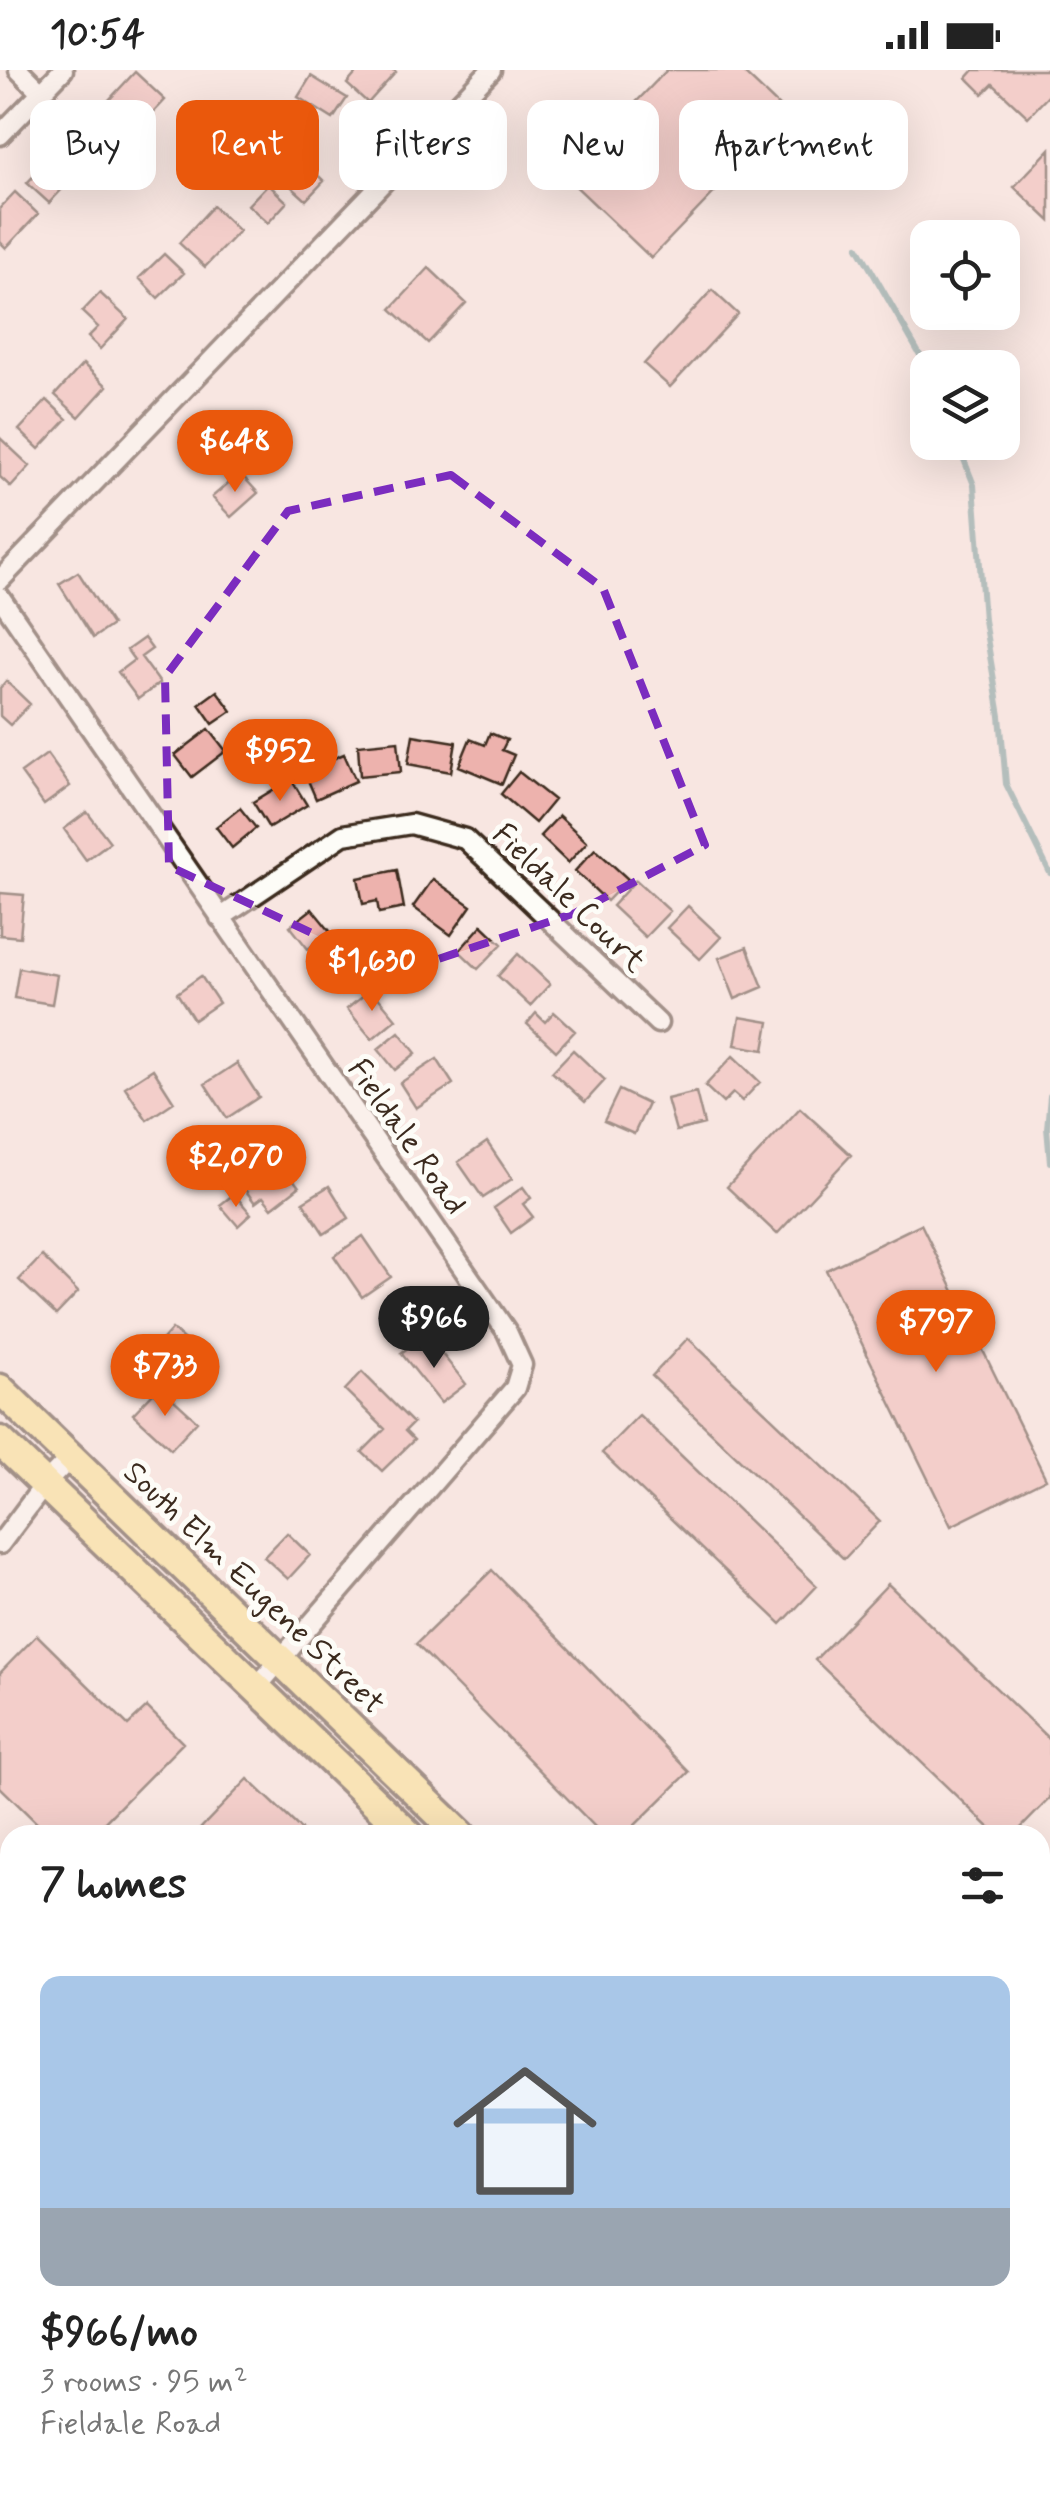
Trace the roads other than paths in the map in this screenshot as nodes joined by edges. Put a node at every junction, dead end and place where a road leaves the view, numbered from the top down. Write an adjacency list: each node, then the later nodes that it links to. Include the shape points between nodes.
1 (19, 70): 4 (street)
2 (62, 70): 4 (street)
3 (491, 70): 6 (street)
4 (41, 92): 5 (street)
5 (0, 135)
6 (0, 580)
7 (0, 596): 8 (street, Fieldale Road)
8 (220, 918): 9 (street, Fieldale Court, via 343,835 411,824 466,839); 15 (street, Fieldale Road, via 507,1332 522,1365 515,1388)
9 (658, 1022)
10 (0, 1389): 12 (main road, South Elm Eugene Street)
11 (0, 1441): 13 (main road)
12 (70, 1458): 13 (street); 15 (main road, South Elm Eugene Street)
13 (45, 1484): 14 (street); 16 (main road)
14 (0, 1544)
15 (280, 1660): 16 (street, Fieldale Road); 18 (main road, South Elm Eugene Street)
16 (255, 1689): 17 (main road)
17 (398, 1825)
18 (451, 1825)

